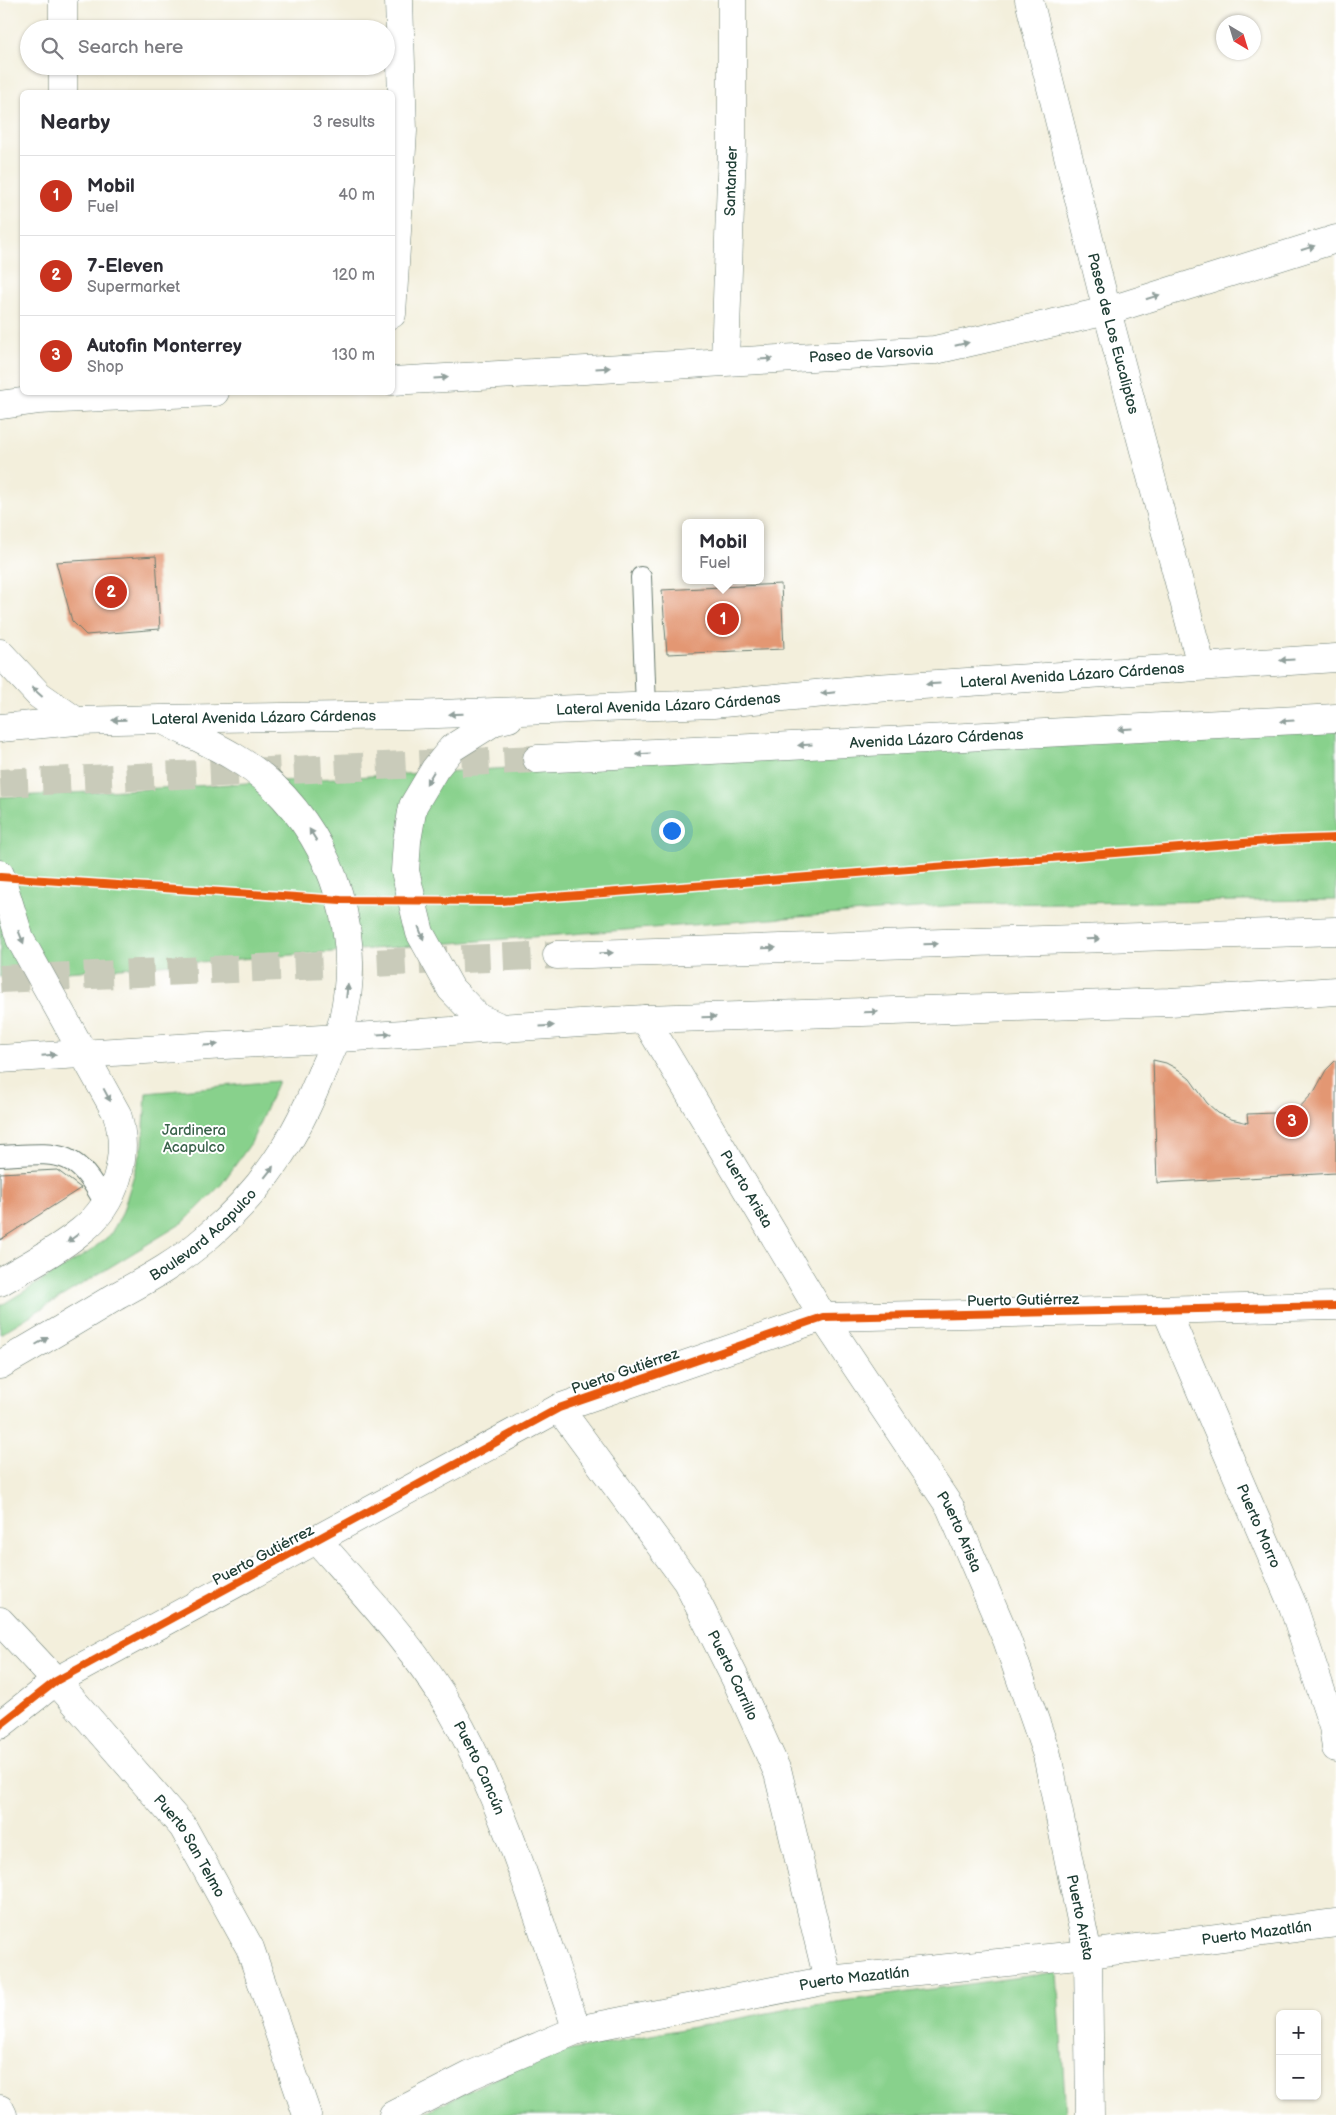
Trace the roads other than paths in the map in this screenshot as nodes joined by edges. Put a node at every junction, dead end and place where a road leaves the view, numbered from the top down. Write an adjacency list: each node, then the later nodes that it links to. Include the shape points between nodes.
1 (63, 0): 5 (main road)
2 (399, 0): 9 (main road, via 403,132)
3 (732, 0): 11 (main road, Santander, via 732,147)
4 (1028, 0): 10 (main road, Paseo de Los Eucaliptos)
5 (63, 20)
6 (63, 75): 7 (main road)
7 (63, 90)
8 (1336, 239): 10 (main road, Paseo de Varsovia, one-way to 8)
9 (395, 264)
10 (1107, 311): 11 (main road, Paseo de Varsovia, one-way to 10, via 935,350); 19 (main road, Paseo de Los Eucaliptos)
11 (725, 361): 12 (main road, Paseo de Varsovia, one-way to 11)
12 (395, 381)
13 (83, 395): 14 (main road)
14 (39, 396): 15 (main road)
15 (0, 405)
16 (641, 577): 20 (lane)
17 (0, 653): 24 (main road, one-way to 17, via 39,695)
18 (1336, 658): 19 (main road, Lateral Avenida Lázaro Cárdenas, one-way to 19)
19 (1201, 665): 20 (main road, Lateral Avenida Lázaro Cárdenas, one-way to 20)
20 (646, 707): 21 (main road, Lateral Avenida Lázaro Cárdenas)
21 (542, 711): 23 (main road, Lateral Avenida Lázaro Cárdenas, one-way to 23); 32 (main road, one-way to 32, via 495,721 452,748 413,806 406,841 405,870 409,891 420,934 432,957 451,989 469,1009 479,1018)
22 (1336, 718): 26 (main road, Avenida Lázaro Cárdenas, one-way to 26)
23 (160, 719): 24 (main road, Lateral Avenida Lázaro Cárdenas, one-way to 24); 33 (main road, Boulevard Acapulco, one-way to 23, via 348,992 347,930 335,881 317,842 294,809 248,766)
24 (76, 722): 25 (main road, Lateral Avenida Lázaro Cárdenas)
25 (0, 728)
26 (536, 759)
27 (0, 874): 34 (main road, one-way to 34, via 20,938)
28 (1336, 932): 29 (main road, one-way to 28)
29 (558, 955)
30 (1336, 991): 31 (main road, one-way to 30, via 1170,1002)
31 (645, 1019): 32 (main road, one-way to 31); 41 (main road, Puerto Arista)
32 (505, 1029): 33 (main road, one-way to 32)
33 (336, 1038): 34 (main road, one-way to 33); 42 (main road, Boulevard Acapulco, one-way to 33, via 177,1261 205,1240 239,1207 269,1172 294,1135 307,1112)
34 (84, 1052): 35 (main road, one-way to 34); 37 (main road, one-way to 37, via 117,1114 122,1132 120,1169)
35 (0, 1059)
36 (0, 1156): 37 (lane, via 50,1154 63,1157 84,1171)
37 (105, 1204): 38 (main road, one-way to 38, via 83,1230)
38 (0, 1282)
39 (1336, 1306): 40 (main road, Puerto Gutiérrez)
40 (1166, 1310): 41 (main road, Puerto Gutiérrez); 48 (main road, Puerto Morro, via 1293,1606 1334,1727)
41 (823, 1317): 43 (main road, Puerto Gutiérrez); 50 (main road, Puerto Arista, via 950,1507 1007,1640 1047,1756)
42 (0, 1365)
43 (560, 1408): 44 (main road, Puerto Gutiérrez); 51 (main road, Puerto Carrillo, via 687,1582 736,1680 778,1772)
44 (318, 1541): 46 (main road, Puerto Gutiérrez); 52 (main road, Puerto Cancún, via 398,1633 451,1710 498,1804)
45 (0, 1621): 46 (main road, Puerto San Telmo)
46 (56, 1681): 47 (main road, Puerto Gutiérrez); 55 (main road, Puerto San Telmo, via 183,1827 250,1948)
47 (0, 1725)
48 (1336, 1748)
49 (1336, 1923): 50 (main road, Puerto Mazatlán)
50 (1088, 1954): 51 (main road, Puerto Mazatlán); 57 (main road, Puerto Arista)
51 (828, 1980): 52 (main road, Puerto Mazatlán)
52 (577, 2030): 56 (main road, Puerto Mazatlán, via 471,2075)
53 (0, 2109): 54 (main road)
54 (3, 2115)
55 (307, 2115)
56 (393, 2115)
57 (1090, 2115)

